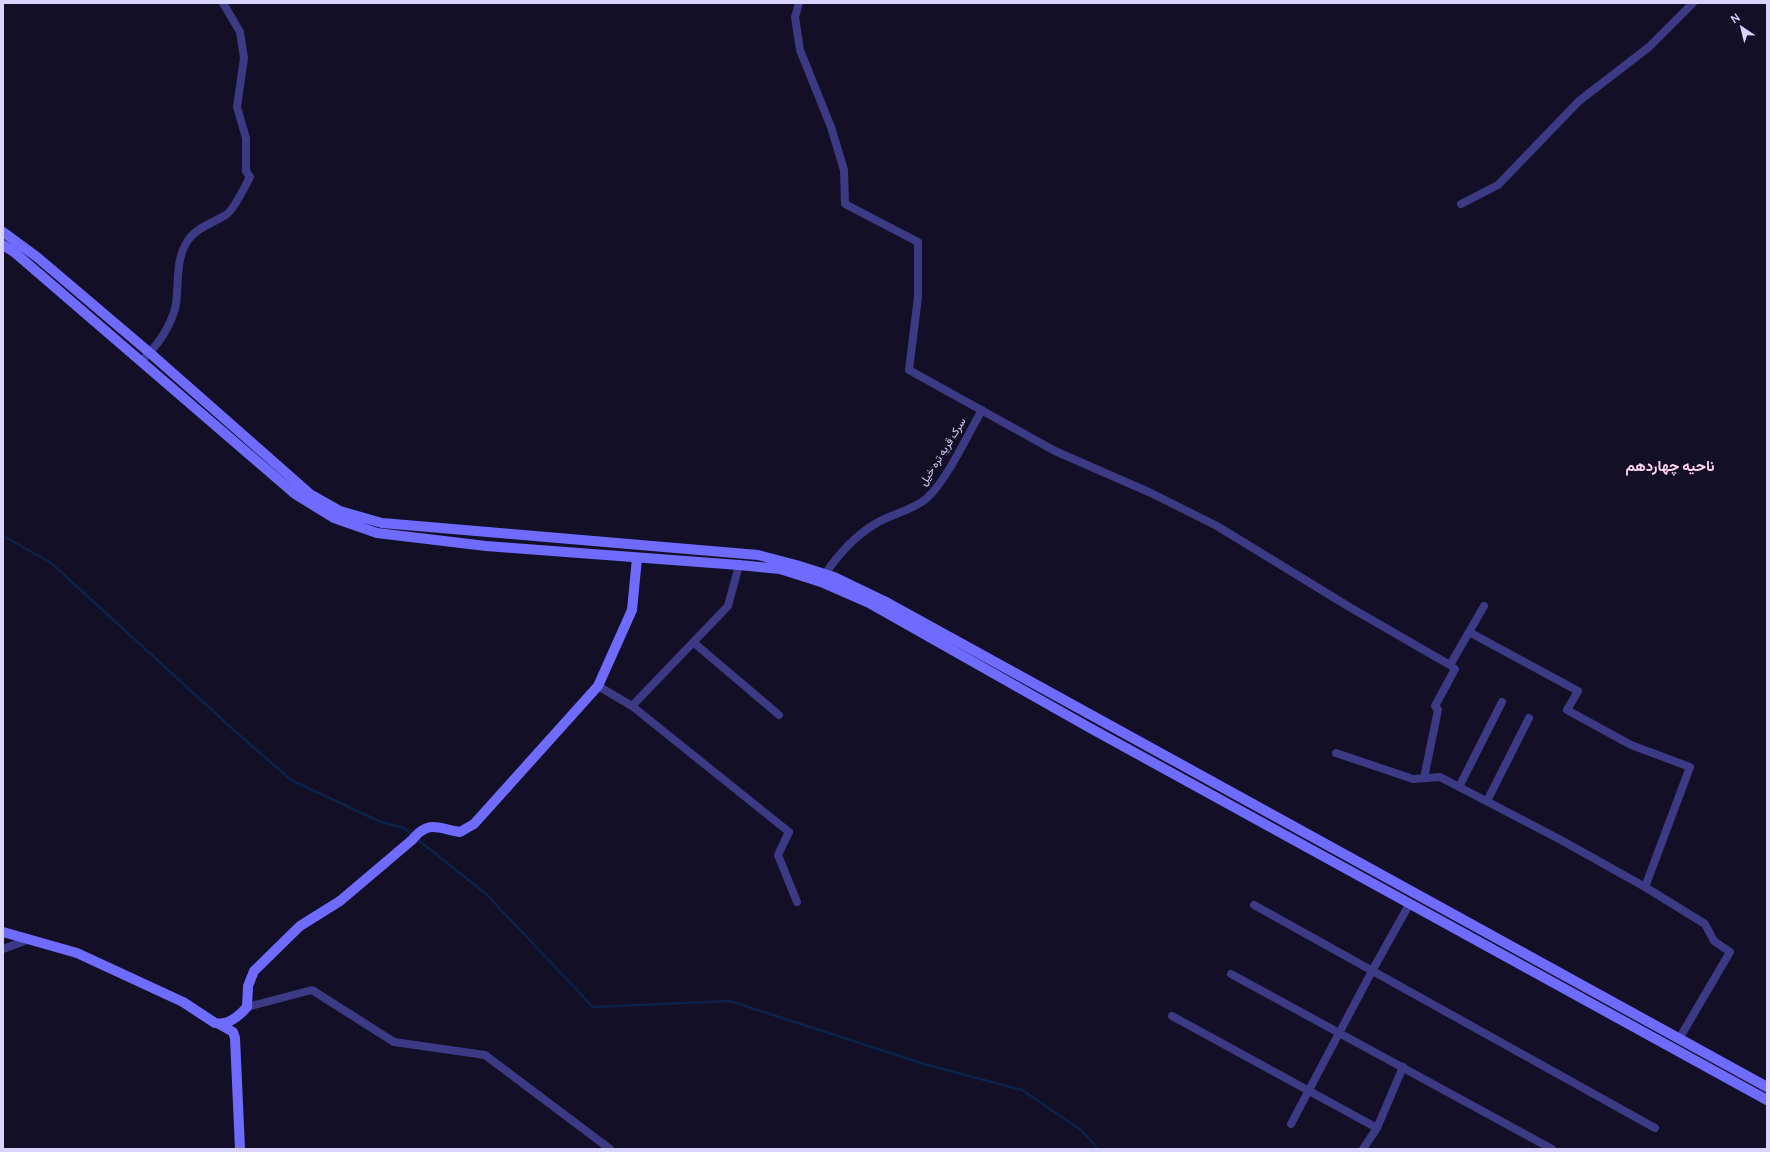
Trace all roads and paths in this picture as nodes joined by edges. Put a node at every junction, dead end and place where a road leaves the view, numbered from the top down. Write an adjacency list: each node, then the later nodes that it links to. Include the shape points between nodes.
1 (224, 3): 7 (street, via 240,32 244,58 237,107 246,138 246,171 250,177 229,213 189,238 180,258 176,304 172,319)
2 (799, 3): 9 (street, via 795,17 800,50 832,127 844,170 845,204 918,242 918,297 909,370)
3 (1693, 3): 4 (street, via 1649,47 1580,101 1498,185)
4 (1462, 204)
5 (3, 232): 7 (main road, via 37,257)
6 (3, 245): 8 (main road)
7 (150, 353): 8 (street); 12 (main road, via 310,494 340,510 382,523 758,555)
8 (141, 361): 10 (main road, via 294,494 334,518 376,533 486,546)
9 (982, 410): 12 (street, سرک قریه تره خیل, via 942,479 928,497 918,506 875,524 844,550); 16 (street, via 1055,451 1151,493 1217,526)
10 (637, 558): 11 (main road); 17 (main road, via 632,610)
11 (739, 565): 15 (street, via 728,606); 28 (main road, via 780,570 821,582 869,603 1116,743)
12 (825, 574): 39 (main road, via 891,605)
13 (1484, 606): 14 (street)
14 (1470, 632): 16 (street); 26 (street, via 1578,691 1567,710 1631,745 1690,767)
15 (693, 642): 19 (street); 20 (street)
16 (1450, 665): 23 (street, via 1455,669 1435,706 1438,710)
17 (598, 686): 19 (street); 35 (main road, via 474,824 460,832 430,826 340,901 300,926 254,971 248,986)
18 (1502, 702): 24 (street)
19 (632, 706): 27 (street, via 789,832 778,855)
20 (779, 715)
21 (1529, 718): 25 (street)
22 (1336, 753): 23 (street, via 1413,779)
23 (1424, 778): 24 (street, via 1440,777)
24 (1459, 787): 25 (street)
25 (1487, 802): 26 (street)
26 (1645, 887): 39 (street, via 1705,924 1714,941 1730,952)
27 (797, 902)
28 (1410, 904): 33 (street); 43 (main road)
29 (1254, 905): 33 (street)
30 (3, 932): 31 (main road)
31 (27, 940): 32 (street); 37 (main road, via 77,953 183,1002)
32 (3, 949)
33 (1372, 971): 38 (street); 46 (street)
34 (1231, 974): 38 (street)
35 (247, 1007): 37 (main road, via 238,1018); 48 (street, via 312,990 394,1042 485,1055)
36 (1172, 1016): 42 (street)
37 (219, 1024): 47 (main road, via 233,1032 235,1038)
38 (1339, 1033): 40 (street); 42 (street)
39 (1679, 1039): 41 (main road)
40 (1403, 1067): 45 (street); 50 (street)
41 (1767, 1087)
42 (1309, 1090): 44 (street); 45 (street)
43 (1767, 1100)
44 (1291, 1124)
45 (1377, 1128): 49 (street)
46 (1655, 1128)
47 (240, 1149)
48 (610, 1149)
49 (1363, 1149)
50 (1552, 1149)

